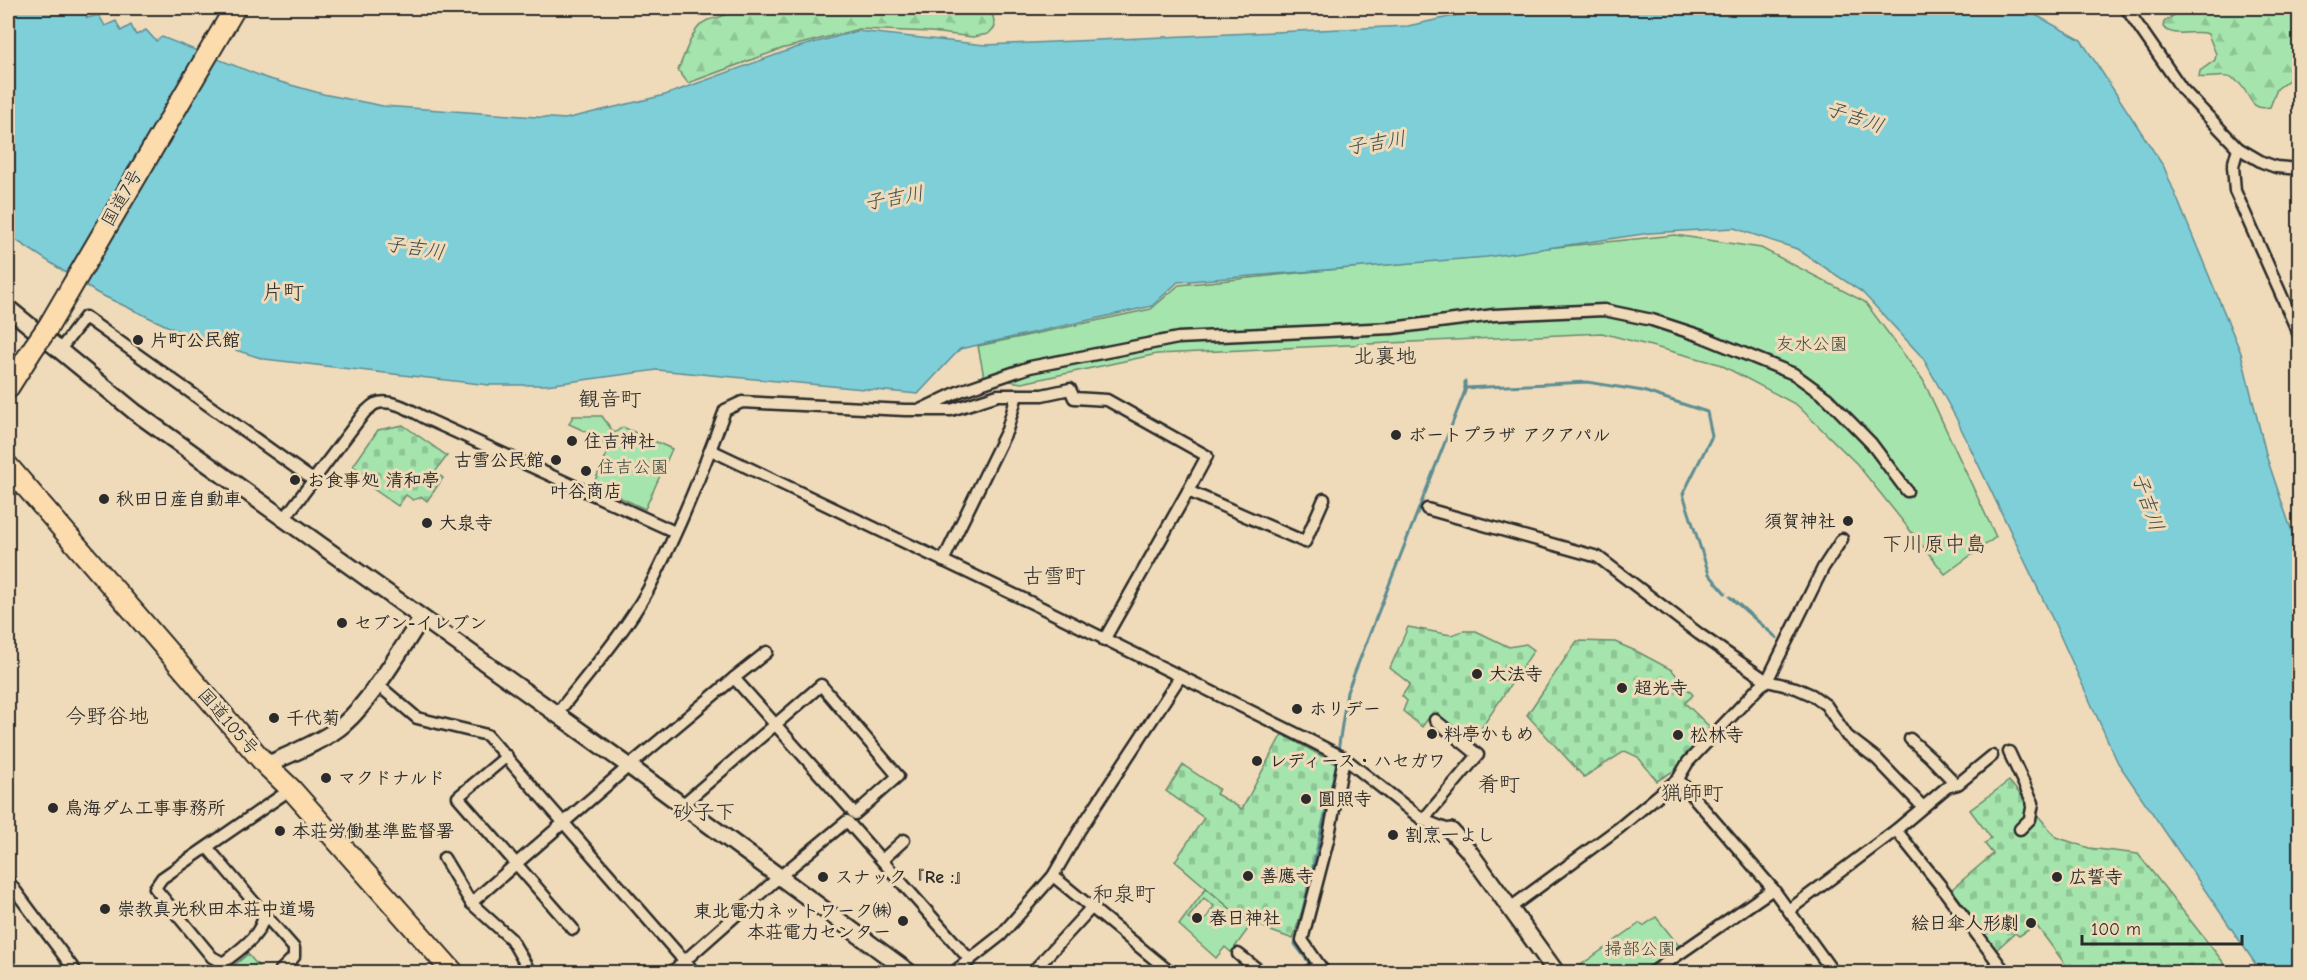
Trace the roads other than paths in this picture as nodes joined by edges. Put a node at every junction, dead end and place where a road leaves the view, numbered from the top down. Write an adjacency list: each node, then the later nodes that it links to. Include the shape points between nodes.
1 (235, 8): 8 (highway, 国道7号, bridge, via 48,327)
2 (2126, 8): 3 (street, via 2182,89)
3 (2238, 148): 4 (street, via 2276,167); 6 (street, via 2233,165 2235,190)
4 (2300, 169)
5 (8, 308): 7 (street)
6 (2300, 337)
7 (59, 351): 13 (street, via 85,317); 18 (street, via 135,412)
8 (8, 388)
9 (1017, 395): 10 (street, via 998,395 951,410); 14 (street, via 1070,389 1074,398 1107,400 1168,433 1207,456); 21 (street, via 1007,430)
10 (920, 410): 11 (street, via 742,402 725,410); 15 (street, via 960,391 1030,368 1178,338 1392,328 1450,319 1604,310 1701,336 1794,374 1827,398 1871,443)
11 (711, 450): 19 (street); 21 (street)
12 (8, 466): 37 (highway, 国道105号)
13 (313, 480): 18 (street); 19 (street, via 364,413 376,404 388,403 405,407)
14 (1188, 491): 16 (street, via 1305,542); 23 (street)
15 (1907, 491)
16 (1324, 499)
17 (1427, 509): 27 (street, via 1598,557)
18 (284, 519): 22 (street)
19 (675, 532): 29 (street, via 647,591 623,629)
20 (1842, 539): 27 (street, via 1823,568)
21 (943, 561): 23 (street)
22 (421, 619): 28 (street); 29 (street)
23 (1104, 640): 25 (street)
24 (767, 652): 26 (street)
25 (1180, 677): 36 (street); 54 (street)
26 (734, 678): 31 (street); 38 (street)
27 (1767, 681): 39 (street, via 1688,762); 43 (street, via 1796,688 1826,705 1847,736 1877,759)
28 (376, 684): 34 (street, via 417,718 487,735); 37 (street, via 343,725)
29 (556, 715): 38 (street)
30 (1435, 720): 44 (street, via 1479,755)
31 (774, 725): 31 (street, via 821,685 898,776 855,814); 42 (street)
32 (1910, 739): 40 (street)
33 (2009, 752): 46 (street, via 2033,803 2030,819)
34 (507, 756): 45 (street); 53 (street, via 458,797)
35 (1992, 756): 40 (street)
36 (1344, 758): 44 (street); 68 (street, via 1302,939)
37 (266, 765): 41 (highway, 国道105号)
38 (629, 766): 42 (street); 45 (street)
39 (1678, 779): 57 (street); 60 (street)
40 (1956, 784): 43 (street)
41 (291, 789): 50 (street); 71 (highway, 国道105号)
42 (681, 806): 55 (street)
43 (1923, 807): 47 (street)
44 (1423, 820): 48 (street)
45 (563, 823): 53 (street); 66 (street)
46 (2020, 829)
47 (1896, 830): 61 (street); 83 (street)
48 (1451, 831): 60 (street)
49 (904, 840): 52 (street)
50 (207, 847): 62 (street); 62 (street, via 162,878 155,888 212,957 223,963 248,943 263,924)
51 (444, 858): 58 (street)
52 (882, 860): 55 (street, via 847,820); 65 (street)
53 (516, 864): 58 (street); 63 (street)
54 (1053, 876): 59 (street); 65 (street, via 1015,921)
55 (780, 877): 66 (street); 75 (street)
56 (8, 881): 69 (street)
57 (1773, 889): 61 (street); 81 (street)
58 (471, 903): 72 (street, via 511,939)
59 (1091, 908): 67 (street); 77 (street)
60 (1510, 908): 80 (street)
61 (1789, 910): 82 (street)
62 (264, 914): 70 (street, via 294,948 294,957)
63 (573, 929)
64 (1238, 954): 78 (street)
65 (970, 960): 76 (street)
66 (685, 962): 73 (street); 74 (street)
67 (1037, 967)
68 (1322, 969): 79 (street)
69 (76, 972)
70 (279, 972)
71 (453, 972)
72 (530, 972)
73 (672, 972)
74 (694, 972)
75 (909, 972)
76 (954, 972)
77 (1170, 972)
78 (1261, 972)
79 (1308, 972)
80 (1556, 972)
81 (1653, 972)
82 (1833, 972)
83 (2005, 972)

